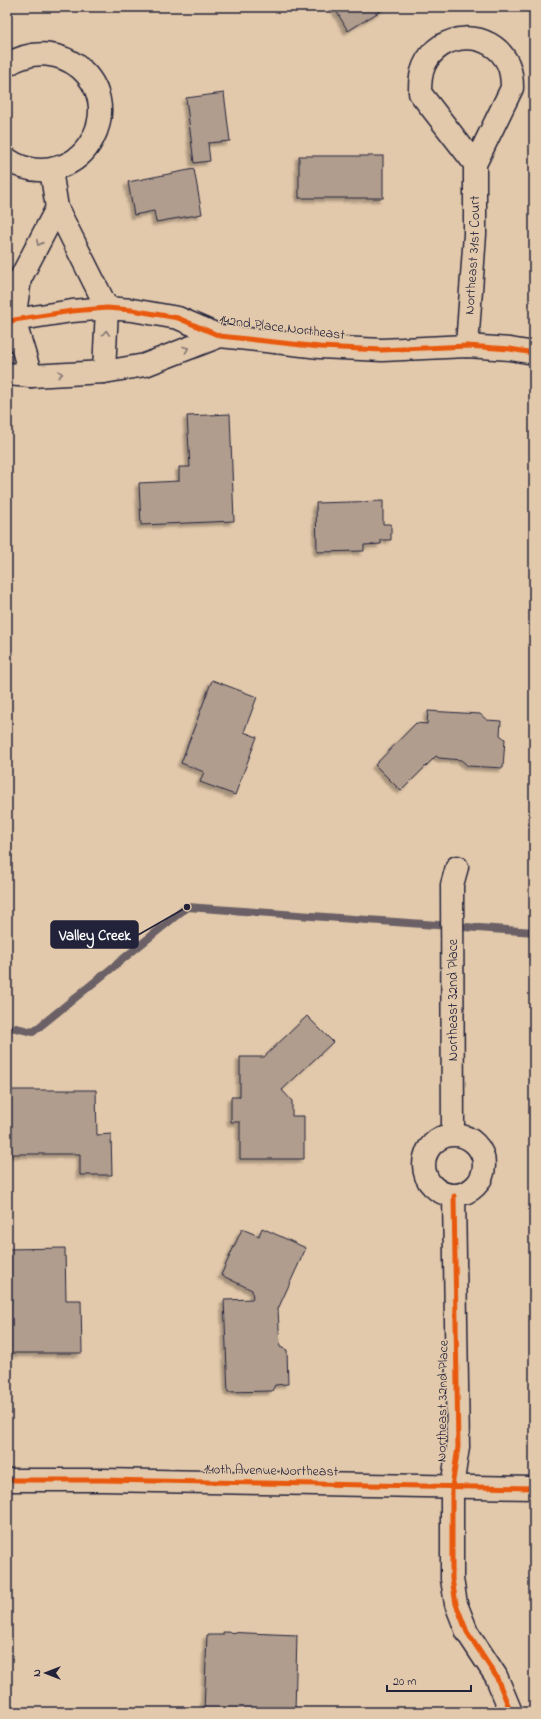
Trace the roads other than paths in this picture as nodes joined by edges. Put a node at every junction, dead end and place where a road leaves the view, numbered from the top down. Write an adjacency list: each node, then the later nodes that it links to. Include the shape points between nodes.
1 (7, 65): 4 (street, via 17,58 46,53 75,64 86,74 94,87 100,117 96,132 79,157)
2 (7, 159): 4 (street, via 21,167)
3 (475, 164): 3 (street, Northeast 31st Court, via 420,93 423,66 430,54 441,45 467,38 491,45 508,63 512,75 512,88); 9 (street, Northeast 31st Court, via 475,234)
4 (51, 170): 5 (street)
5 (57, 208): 6 (street); 7 (street, one-way to 7, via 20,279)
6 (107, 308): 7 (street, 142nd Place Northeast, via 72,310); 8 (street, 142nd Place Northeast, via 178,318); 11 (street, one-way to 6)
7 (10, 322): 13 (street)
8 (220, 336): 9 (street, 142nd Place Northeast, via 320,347 382,350); 11 (street, 142nd Place Northeast, one-way to 8, via 145,365)
9 (467, 346): 10 (street, 142nd Place Northeast)
10 (534, 353)
11 (104, 372): 13 (street, 142nd Place Northeast, one-way to 11)
12 (7, 374): 13 (street, 142nd Place Northeast)
13 (31, 376)
14 (457, 867): 15 (street, Northeast 32nd Place, via 452,885)
15 (453, 1134): 16 (street, via 434,1142 423,1160 427,1181 434,1189); 16 (street, via 464,1136 480,1150 484,1170 474,1188)
16 (454, 1196): 18 (street, Northeast 32nd Place, via 458,1447)
17 (7, 1480): 18 (street, 140th Avenue Northeast)
18 (452, 1487): 19 (street, 140th Avenue Northeast); 20 (street, Northeast 32nd Place, via 452,1579 456,1604 467,1632 496,1676)
19 (534, 1488)
20 (511, 1712)

